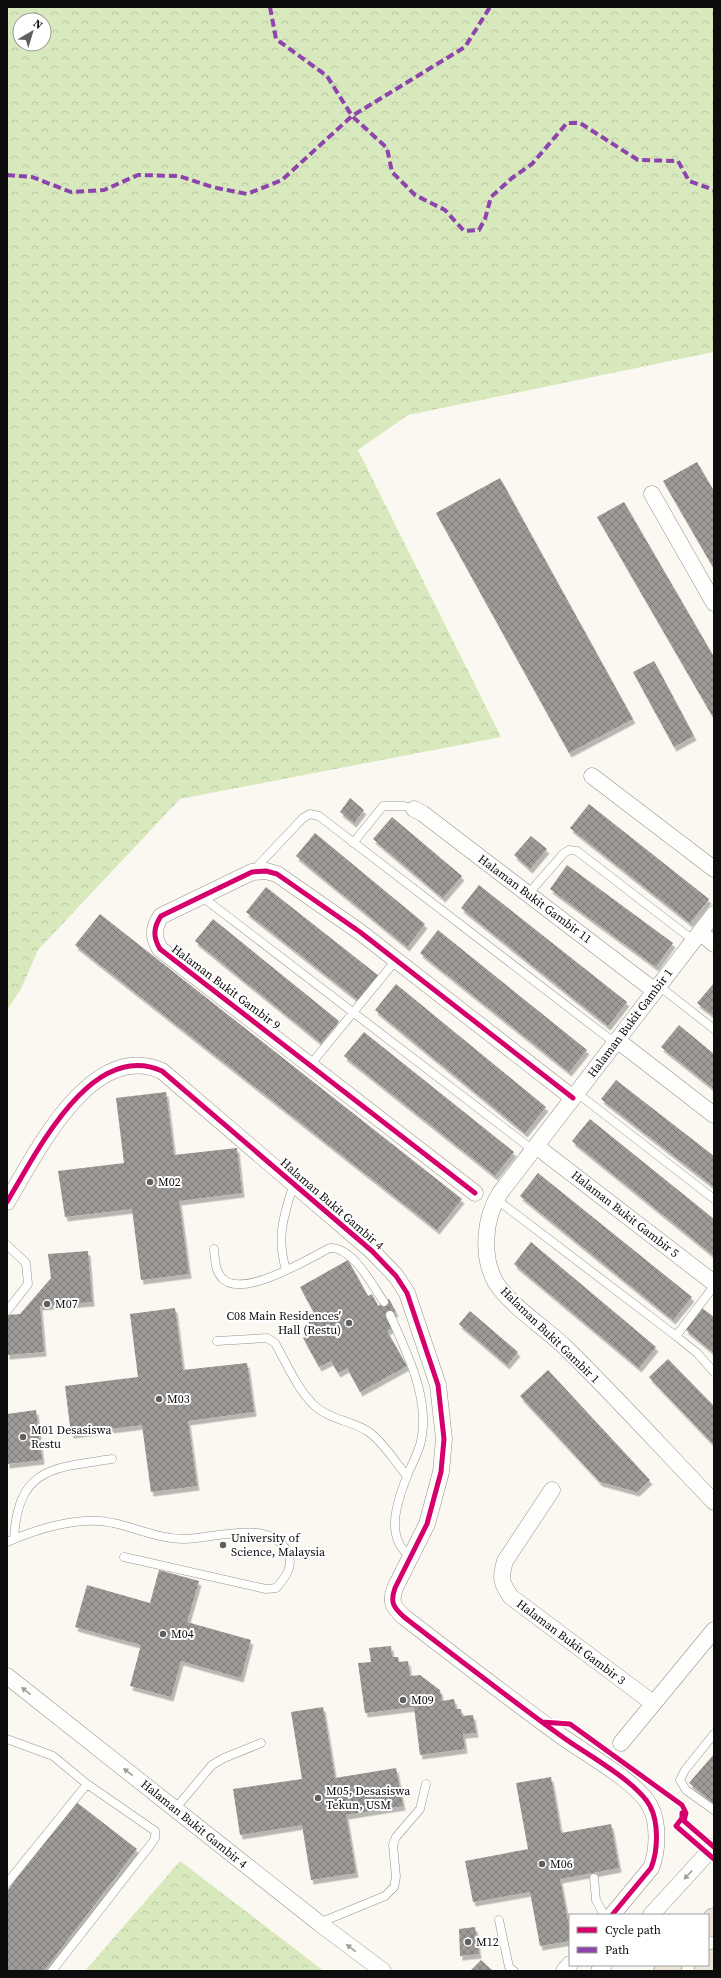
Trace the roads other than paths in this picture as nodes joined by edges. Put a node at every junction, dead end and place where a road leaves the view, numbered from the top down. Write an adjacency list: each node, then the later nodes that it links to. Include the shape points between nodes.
1 (652, 494): 2 (street)
2 (714, 603)
3 (592, 776): 6 (street)
4 (414, 809): 5 (lane, via 404,806 383,806); 8 (street, Halaman Bukit Gambir 11)
5 (353, 843): 7 (lane, via 318,816 310,814 303,818); 17 (lane)
6 (714, 869)
7 (252, 872): 9 (street, Halaman Bukit Gambir 9); 13 (street, Halaman Bukit Gambir 9, via 266,871 277,874)
8 (529, 893): 11 (lane, via 564,853 569,850 577,851); 14 (street, Halaman Bukit Gambir 11)
9 (200, 895): 15 (lane); 18 (street, Halaman Bukit Gambir 9, via 161,916 155,924 155,940 160,949)
10 (714, 914): 11 (street, Halaman Bukit Gambir 1)
11 (697, 936): 12 (street); 14 (street, Halaman Bukit Gambir 1)
12 (714, 944)
13 (396, 960): 15 (lane); 19 (street, Halaman Bukit Gambir 9)
14 (657, 988): 16 (lane); 17 (street, Halaman Bukit Gambir 1)
15 (353, 1012): 18 (lane); 21 (lane)
16 (714, 1029)
17 (616, 1042): 19 (street, Halaman Bukit Gambir 1); 20 (street)
18 (311, 1064): 23 (street, Halaman Bukit Gambir 9)
19 (575, 1096): 21 (street, Halaman Bukit Gambir 1); 25 (lane)
20 (714, 1115)
21 (535, 1148): 24 (street, Halaman Bukit Gambir 1); 30 (street, Halaman Bukit Gambir 5)
22 (294, 1183): 26 (street, Halaman Bukit Gambir 4, via 162,1071 140,1065 111,1072 70,1104 47,1135); 29 (lane, via 280,1235); 44 (street, Halaman Bukit Gambir 4, via 372,1251 396,1276 407,1293 431,1362 438,1385 444,1439 441,1472 427,1524)
23 (475, 1193)
24 (496, 1199): 35 (lane); 41 (street, Halaman Bukit Gambir 1, via 488,1220 486,1242 489,1265 496,1283 512,1301 586,1368)
25 (714, 1199)
26 (7, 1202)
27 (7, 1245): 33 (lane, via 26,1263 28,1284)
28 (214, 1249): 29 (lane, via 217,1271 222,1279 230,1284 257,1282)
29 (286, 1270): 32 (lane, via 330,1248 340,1249 354,1259)
30 (714, 1283)
31 (714, 1286): 35 (lane)
32 (384, 1302)
33 (7, 1311)
34 (390, 1315): 39 (lane, via 413,1370 423,1421 420,1445)
35 (676, 1336): 37 (lane, via 697,1353)
36 (217, 1341): 39 (lane, via 271,1339 291,1373 316,1407 369,1433)
37 (714, 1372)
38 (112, 1459): 42 (lane, via 66,1466 48,1472 36,1480 19,1503)
39 (407, 1476): 44 (lane, via 396,1514 395,1533 403,1551)
40 (552, 1490): 47 (street, Halaman Bukit Gambir 3, via 505,1561 501,1573 503,1585 511,1597)
41 (714, 1502)
42 (11, 1540): 43 (lane, via 81,1521 112,1522 163,1538 185,1539 251,1532 266,1535 285,1548 289,1557 289,1570 285,1579 276,1588 266,1589)
43 (124, 1557)
44 (411, 1557): 60 (street, Halaman Bukit Gambir 4, via 392,1598 394,1608 542,1722 631,1786 650,1806 656,1823 654,1861)
45 (714, 1630): 47 (street)
46 (7, 1676): 54 (street, Halaman Bukit Gambir 4, one-way to 46)
47 (653, 1703): 51 (street)
48 (714, 1734): 55 (lane, via 680,1780 686,1790)
49 (7, 1739): 52 (lane, via 52,1756)
50 (261, 1743): 54 (lane, via 212,1765)
51 (621, 1743)
52 (87, 1784): 58 (lane); 65 (lane, via 155,1831 155,1838)
53 (426, 1784): 63 (lane, via 420,1809 396,1837 393,1845 396,1877 394,1887 385,1896)
54 (175, 1809): 63 (street, Halaman Bukit Gambir 4)
55 (714, 1810)
56 (714, 1846): 61 (street, one-way to 61)
57 (594, 1878): 59 (lane, via 596,1900)
58 (7, 1883)
59 (603, 1914)
60 (613, 1914)
61 (652, 1914)
62 (499, 1920): 67 (lane, via 510,1967)
63 (319, 1923): 66 (street, Halaman Bukit Gambir 4, one-way to 63)
64 (714, 1960): 68 (main road)
65 (52, 1971)
66 (383, 1971)
67 (514, 1971)
68 (705, 1971)

